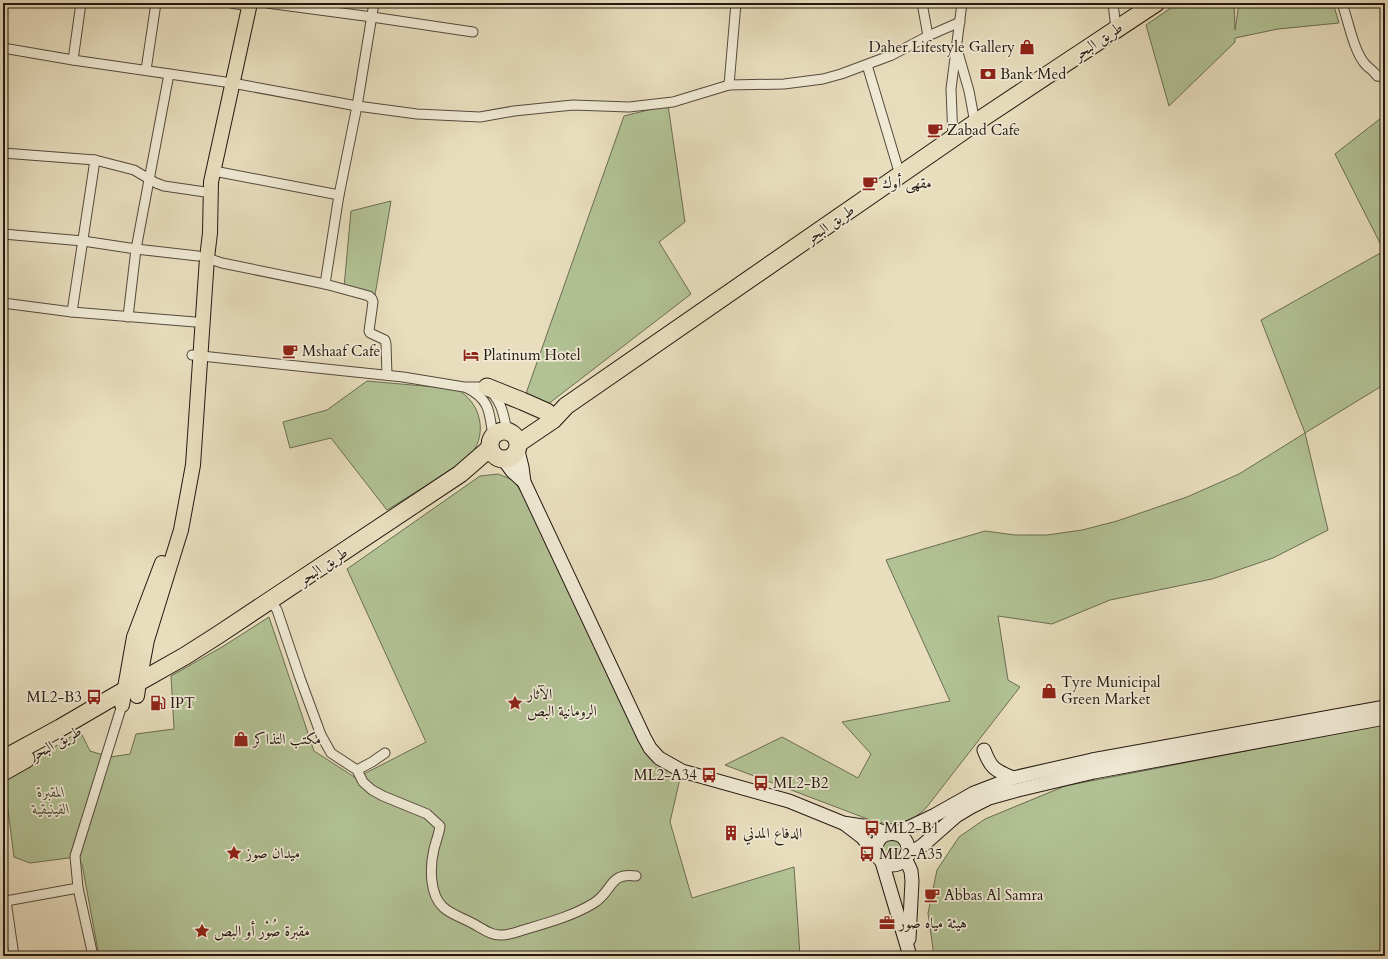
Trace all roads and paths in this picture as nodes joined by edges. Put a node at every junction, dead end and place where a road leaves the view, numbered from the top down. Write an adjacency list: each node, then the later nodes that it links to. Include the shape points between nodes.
1 (81, 3): 20 (street)
2 (156, 3): 22 (street)
3 (231, 3): 12 (street)
4 (267, 3): 13 (street)
5 (374, 3): 13 (street)
6 (736, 3): 26 (street)
7 (922, 3): 17 (street)
8 (962, 3): 14 (street)
9 (1113, 3): 15 (street)
10 (1156, 3): 15 (highway, طريق البحر)
11 (1342, 3): 24 (street, via 1356,48 1366,65 1377,76)
12 (250, 4): 25 (main road)
13 (372, 17): 16 (street); 27 (street)
14 (960, 22): 17 (street); 18 (street)
15 (1116, 29): 28 (highway, طريق البحر)
16 (473, 32)
17 (928, 36): 21 (street)
18 (956, 45): 28 (street); 29 (street, via 951,89)
19 (3, 48): 20 (street)
20 (73, 60): 22 (street)
21 (867, 65): 26 (street, via 823,79 784,84); 32 (street)
22 (146, 70): 23 (street)
23 (169, 74): 25 (street); 33 (street)
24 (1385, 77)
25 (232, 83): 27 (street); 34 (main road)
26 (729, 85): 27 (street, via 658,104 629,107 573,105 480,117 417,114)
27 (357, 106): 35 (street)
28 (975, 123): 29 (highway, طريق البحر)
29 (953, 139): 32 (highway, طريق البحر)
30 (3, 153): 31 (street)
31 (95, 160): 33 (street, via 134,170); 37 (street)
32 (900, 175): 49 (highway, طريق البحر)
33 (148, 179): 34 (street, via 164,186); 38 (street)
34 (210, 185): 35 (street); 39 (main road)
35 (339, 195): 40 (street)
36 (3, 234): 37 (street)
37 (83, 241): 38 (street); 42 (street)
38 (136, 249): 39 (street); 43 (street)
39 (203, 257): 40 (street); 44 (main road); 45 (main road)
40 (325, 284): 46 (street, via 372,299 368,327 370,333 384,340 386,344)
41 (3, 303): 42 (street)
42 (72, 312): 43 (street)
43 (128, 317): 44 (street)
44 (195, 322): 45 (main road)
45 (197, 355): 46 (street); 53 (main road, via 181,530)
46 (387, 375): 47 (street)
47 (464, 387): 48 (street); 51 (street, via 478,393 485,400)
48 (487, 387): 50 (highway); 51 (street, via 501,406)
49 (566, 406): 50 (highway, طريق البحر); 51 (highway, طريق البحر, via 540,429)
50 (547, 412): 51 (highway, طريق البحر)
51 (506, 445): 52 (highway, طريق البحر); 63 (main road, via 512,471 524,482 650,748 659,758 682,771 789,801)
52 (272, 601): 53 (highway, طريق البحر); 59 (street, via 331,753)
53 (131, 693): 58 (highway, طريق البحر); 60 (highway, طريق البحر); 68 (street, via 76,850)
54 (1385, 707): 61 (main road, via 1152,748)
55 (1385, 718): 61 (main road, via 1101,771)
56 (984, 750): 62 (main road, via 989,764)
57 (385, 753): 59 (street)
58 (3, 759)
59 (357, 770): 67 (street, via 363,782 372,790 427,814 440,826 432,872 437,900 443,908 490,934 503,935 572,914 594,903 620,876)
60 (3, 772)
61 (1048, 777): 62 (main road); 65 (main road, via 971,807)
62 (1013, 778): 64 (main road, via 974,793 935,816)
63 (843, 823): 64 (main road); 66 (main road, via 862,837)
64 (892, 834): 65 (main road, via 904,840 907,850); 66 (main road, via 882,837 877,842 876,850)
65 (905, 857): 66 (main road, via 892,865); 69 (main road, via 911,870 912,881)
66 (880, 859): 69 (main road)
67 (636, 876)
68 (78, 888): 70 (street, via 6,901); 71 (street)
69 (909, 953)
70 (14, 956)
71 (93, 956)

